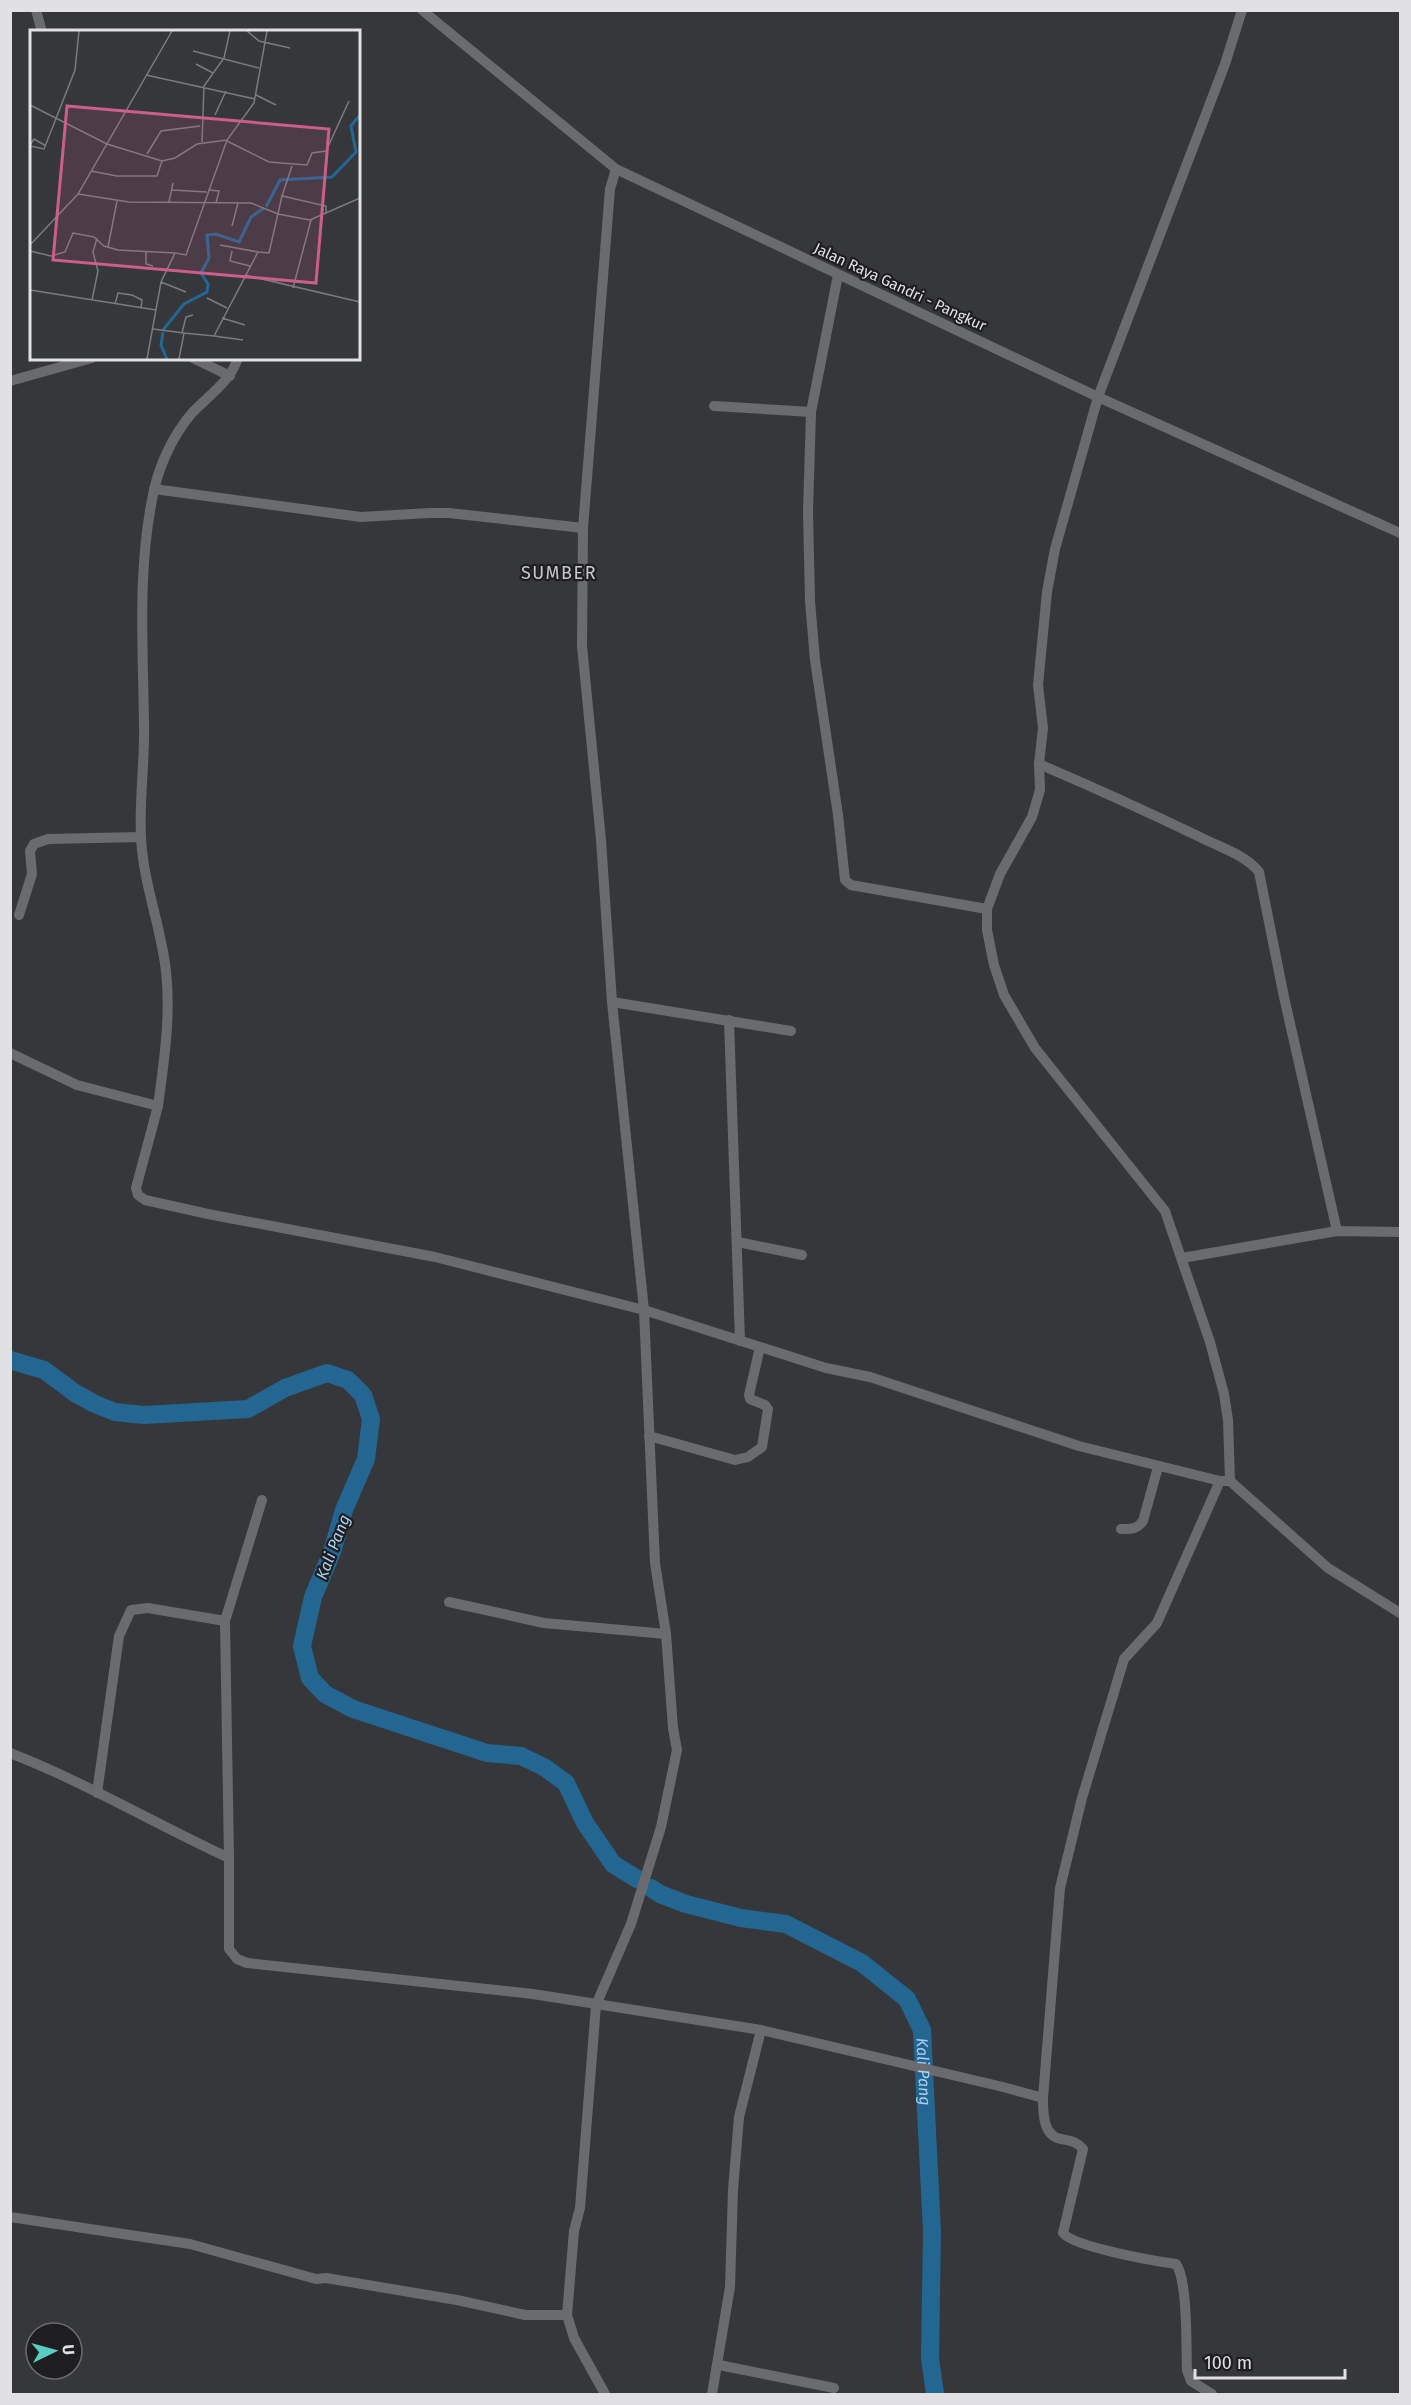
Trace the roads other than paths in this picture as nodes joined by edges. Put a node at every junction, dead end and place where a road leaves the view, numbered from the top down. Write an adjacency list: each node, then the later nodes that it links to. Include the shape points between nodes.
1 (36, 10): 4 (street)
2 (422, 10): 5 (street, Jalan Raya Gandri - Pangkur)
3 (1242, 10): 12 (street)
4 (41, 30)
5 (616, 169): 6 (street, Jalan Raya Gandri - Pangkur); 16 (street, via 610,189)
6 (838, 275): 12 (street, Jalan Raya Gandri - Pangkur); 14 (street)
7 (85, 360): 11 (street)
8 (197, 360): 10 (street)
9 (237, 360): 10 (street)
10 (230, 376): 15 (street, via 178,434)
11 (10, 381)
12 (1098, 397): 17 (street, Jalan Raya Gandri - Pangkur); 18 (street, via 1055,549 1047,592 1038,685 1042,728)
13 (714, 406): 14 (street)
14 (811, 412): 20 (street, via 810,601 845,880 851,885)
15 (154, 489): 16 (street, via 361,518 449,513); 19 (street, via 141,580)
16 (583, 528): 22 (street, via 582,646)
17 (1401, 533)
18 (1039, 764): 20 (street, via 1040,790 1032,817 1000,874); 28 (street, via 1151,813 1240,857 1259,872)
19 (141, 837): 21 (street, via 48,839 34,844 30,851 32,874); 26 (street, via 168,994)
20 (987, 909): 31 (street, via 994,964 1004,995 1020,1024 1165,1211)
21 (19, 915)
22 (612, 1002): 23 (street); 32 (street)
23 (729, 1020): 24 (street); 29 (street)
24 (791, 1031)
25 (10, 1053): 26 (street, via 77,1085)
26 (158, 1106): 32 (street, via 136,1188 138,1196 145,1200 435,1257)
27 (1401, 1232): 28 (street)
28 (1331, 1233): 31 (street)
29 (738, 1242): 30 (street); 33 (street)
30 (802, 1255)
31 (1182, 1258): 37 (street, via 1224,1394 1228,1419)
32 (644, 1310): 33 (street); 35 (street)
33 (740, 1341): 34 (street)
34 (760, 1347): 35 (street, via 748,1395 768,1409 762,1447 756,1453 735,1460); 36 (street, via 870,1377 1079,1446)
35 (649, 1436): 43 (street, via 656,1563)
36 (1158, 1467): 37 (street); 39 (street, via 1143,1521 1132,1530)
37 (1225, 1481): 41 (street, via 1328,1568); 49 (street, via 1157,1623 1124,1659 1082,1798 1060,1888)
38 (262, 1500): 42 (street)
39 (1121, 1529)
40 (449, 1602): 43 (street, via 544,1623)
41 (1401, 1613)
42 (225, 1621): 45 (street, via 148,1608 131,1610 119,1636); 46 (street)
43 (666, 1634): 47 (street, via 677,1750 661,1827 632,1924)
44 (10, 1753): 45 (street)
45 (97, 1793): 46 (street)
46 (229, 1858): 47 (street, via 228,1941 231,1955 237,1959)
47 (596, 2005): 48 (street); 51 (street)
48 (761, 2030): 49 (street); 52 (street, via 739,2117 730,2287)
49 (1042, 2098): 56 (street, via 1051,2134 1083,2149 1063,2233 1071,2240 1095,2247 1176,2264 1184,2298 1187,2370 1191,2381)
50 (10, 2217): 51 (street, via 190,2244 316,2279 525,2314)
51 (567, 2315): 54 (street, via 574,2338)
52 (719, 2365): 53 (street); 55 (street)
53 (834, 2388)
54 (605, 2394)
55 (712, 2394)
56 (1212, 2394)

